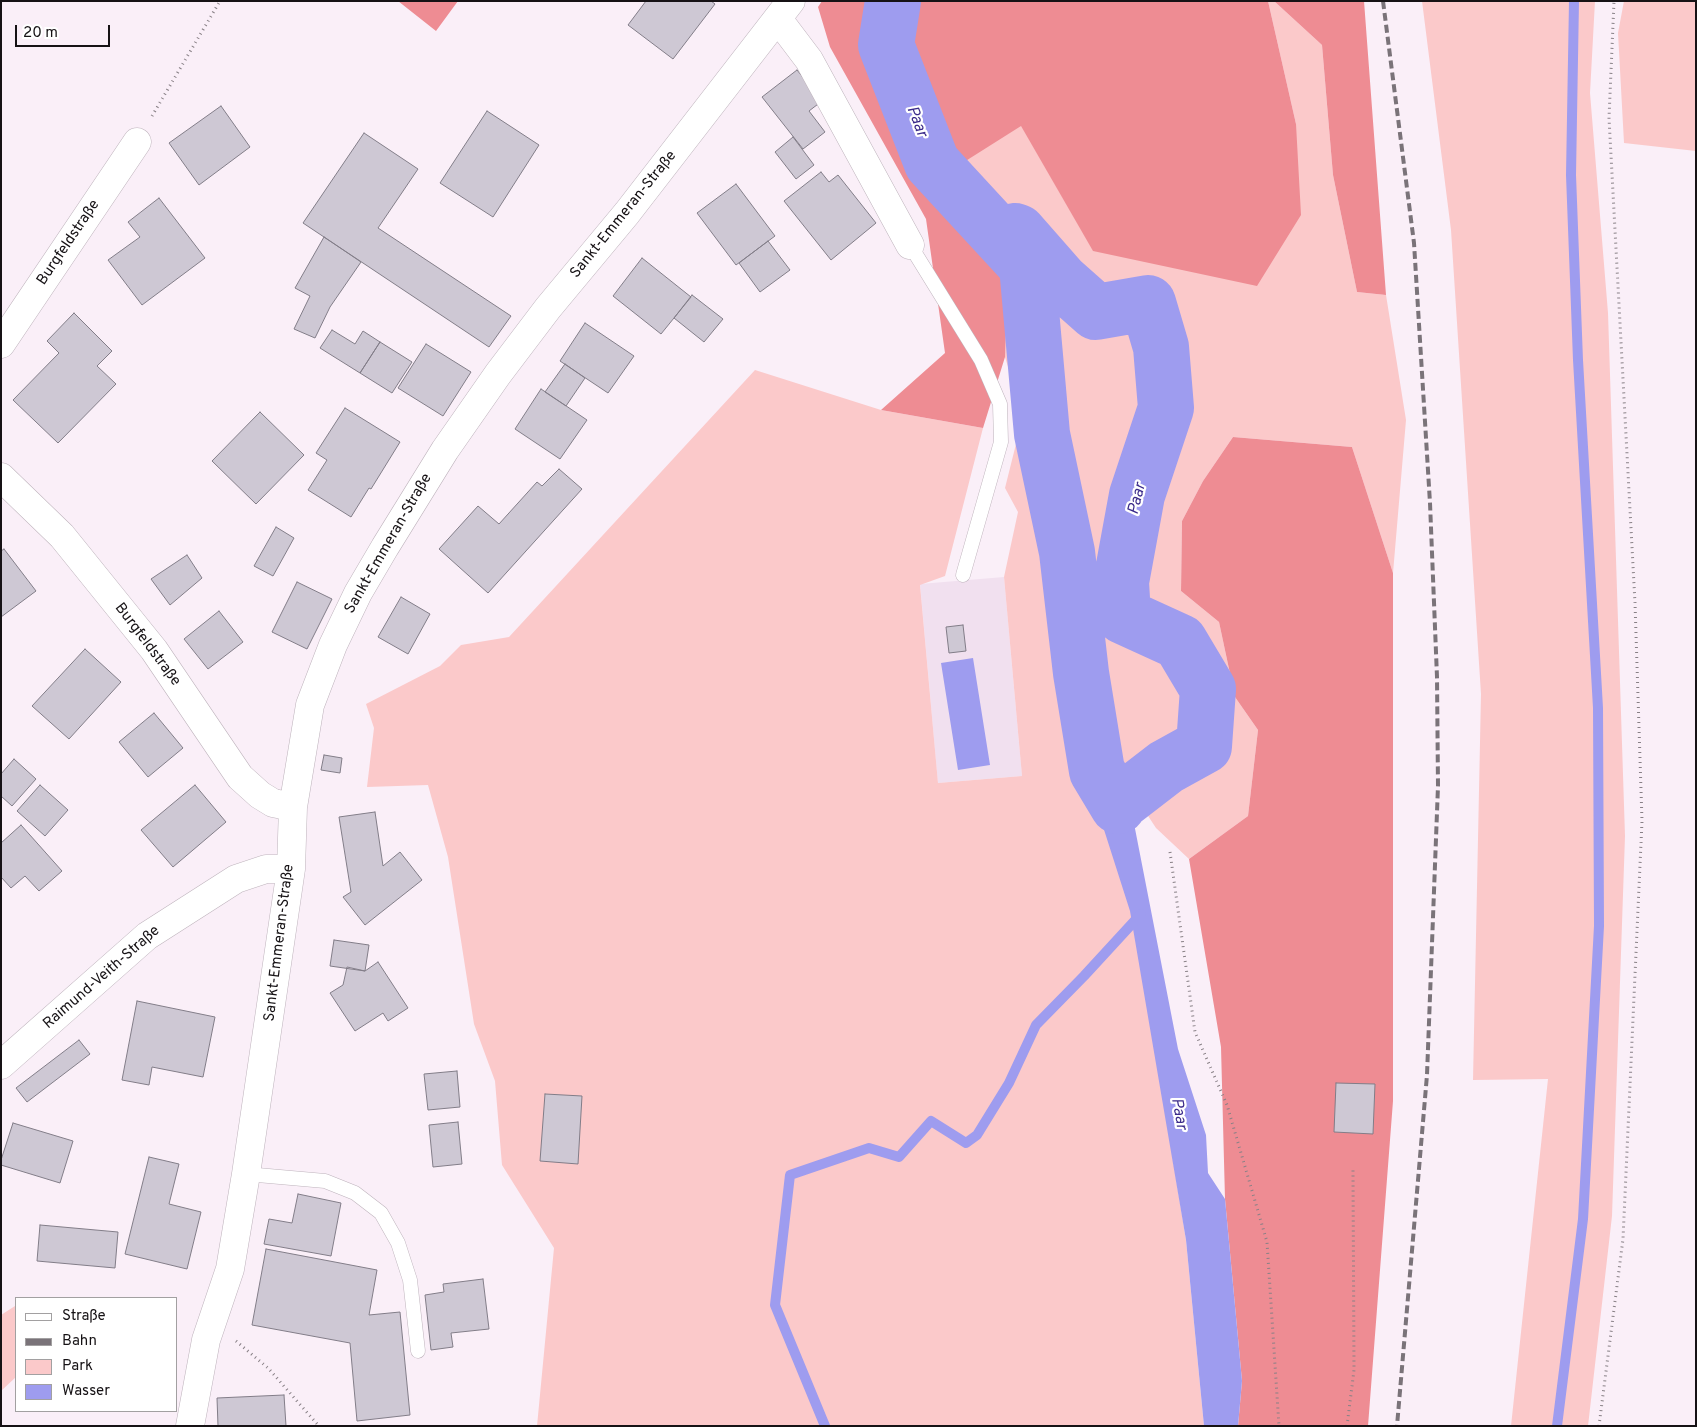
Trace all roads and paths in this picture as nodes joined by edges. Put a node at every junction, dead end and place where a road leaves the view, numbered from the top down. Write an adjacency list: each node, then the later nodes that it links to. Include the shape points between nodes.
1 (220, 1): 4 (path)
2 (1614, 1): 21 (path, via 1609,118 1635,604 1642,821 1623,1239)
3 (785, 10): 5 (street, Sankt-Emmeran-Straße); 9 (street, Sankt-Emmeran-Straße, via 627,213 548,308 430,474 358,593 333,645 310,705)
4 (137, 142): 6 (street, Burgfeldstraße)
5 (910, 245): 8 (lane, Sankt-Emmeran-Straße, via 981,360 1000,404 1002,442)
6 (1, 344)
7 (1, 477): 9 (street, Burgfeldstraße, via 62,536 148,643 240,777 273,803)
8 (963, 575)
9 (293, 807): 11 (street, Sankt-Emmeran-Straße)
10 (1170, 852): 19 (path, via 1195,1032 1227,1105 1267,1242)
11 (291, 869): 12 (street, Raimund-Veith-Straße, via 266,869 236,879 147,936); 14 (street, Sankt-Emmeran-Straße)
12 (1, 1065)
13 (1353, 1170): 20 (path, via 1354,1370)
14 (246, 1174): 15 (street, Sankt-Emmeran-Straße, via 230,1269); 16 (lane, via 325,1181 355,1193 380,1213 398,1243 410,1280)
15 (213, 1321): 17 (street, Sankt-Emmeran-Straße, via 206,1340); 18 (path, via 268,1368)
16 (418, 1351)
17 (190, 1426)
18 (319, 1426)
19 (1279, 1426)
20 (1347, 1426)
21 (1598, 1426)

